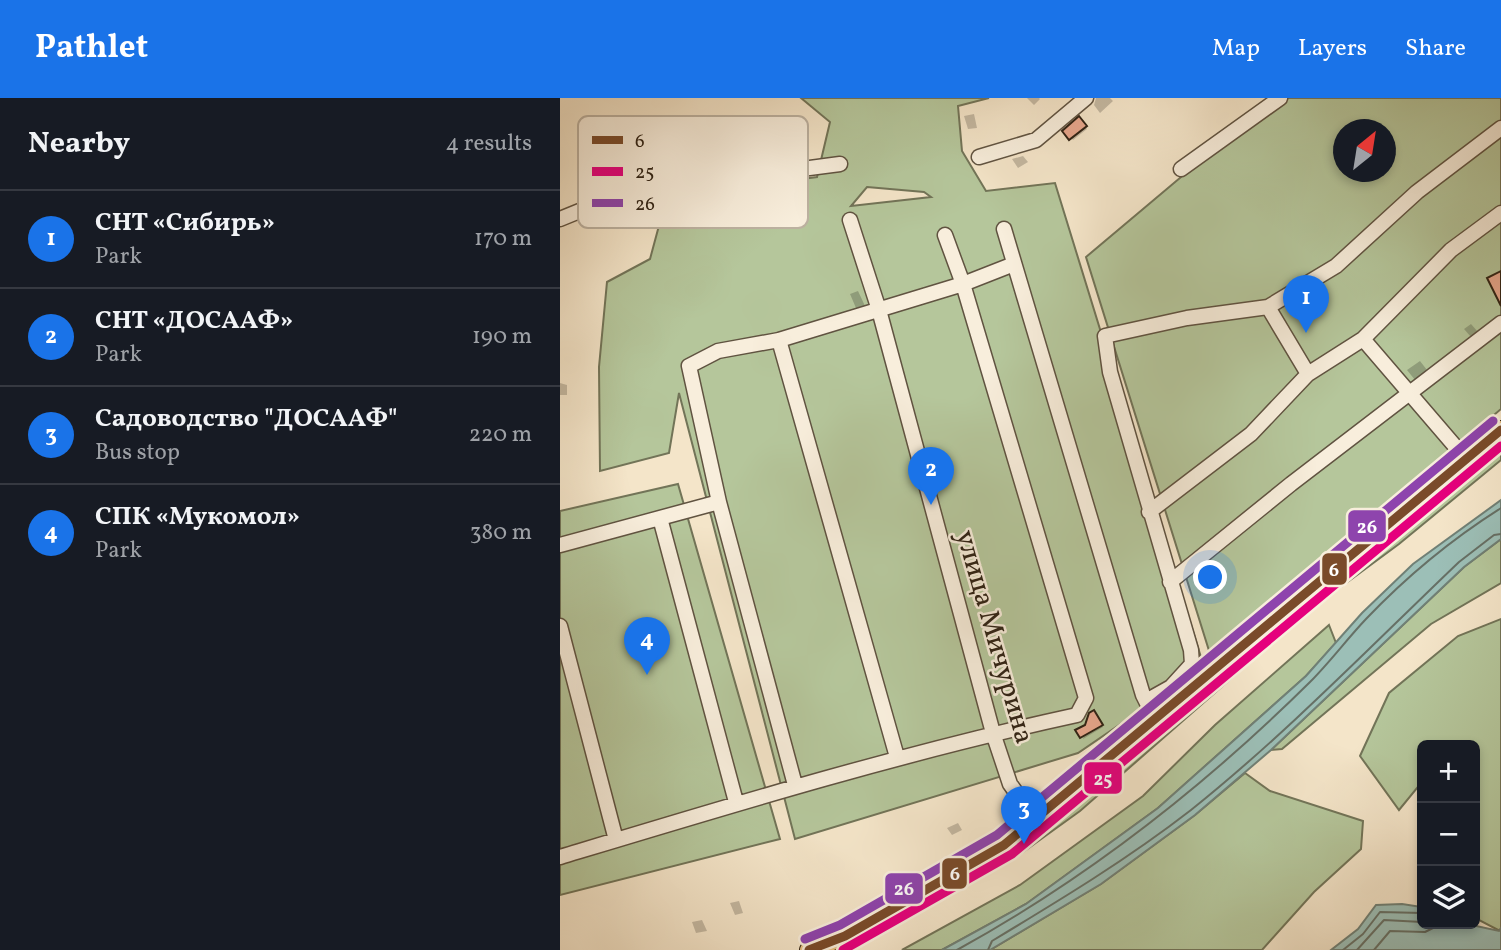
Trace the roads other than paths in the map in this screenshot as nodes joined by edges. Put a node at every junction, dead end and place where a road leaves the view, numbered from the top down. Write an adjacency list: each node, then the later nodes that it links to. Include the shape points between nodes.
1 (1086, 98): 4 (street, via 1036,140)
2 (1280, 98): 7 (street)
3 (1501, 128): 16 (street, via 1417,192 1336,266)
4 (979, 157)
5 (840, 164): 6 (street)
6 (808, 168)
7 (1181, 169)
8 (578, 212): 10 (street)
9 (1501, 213): 19 (street, via 1451,250)
10 (560, 219)
11 (850, 220): 17 (street, улица Мичурина)
12 (1004, 229): 14 (street)
13 (945, 235): 15 (street)
14 (1014, 264): 15 (street); 31 (street)
15 (963, 284): 17 (street); 33 (street, via 1086,698 1077,715)
16 (1268, 307): 21 (street); 26 (street, via 1105,336 1110,372)
17 (879, 310): 20 (street); 33 (street, улица Мичурина)
18 (1501, 323): 22 (street)
19 (1363, 339): 21 (street); 22 (street)
20 (779, 340): 25 (street, via 718,351 689,366); 34 (street)
21 (1308, 374): 26 (street, via 1251,434)
22 (1409, 393): 24 (street); 29 (street)
23 (1501, 430): 24 (main road)
24 (1465, 459): 32 (main road)
25 (719, 502): 27 (street); 35 (street)
26 (1149, 512): 29 (street)
27 (660, 518): 28 (street); 36 (street)
28 (560, 545)
29 (1170, 582): 31 (street, via 1192,664 1171,687)
30 (560, 626): 38 (street)
31 (1146, 701): 32 (street)
32 (1155, 719): 37 (main road)
33 (993, 733): 34 (street); 37 (street, улица Мичурина, via 1010,784)
34 (897, 757): 35 (street)
35 (795, 786): 36 (street)
36 (736, 802): 38 (street)
37 (1035, 819): 40 (main road, via 1004,845 845,936)
38 (616, 840): 39 (street)
39 (560, 857)
40 (809, 950)

